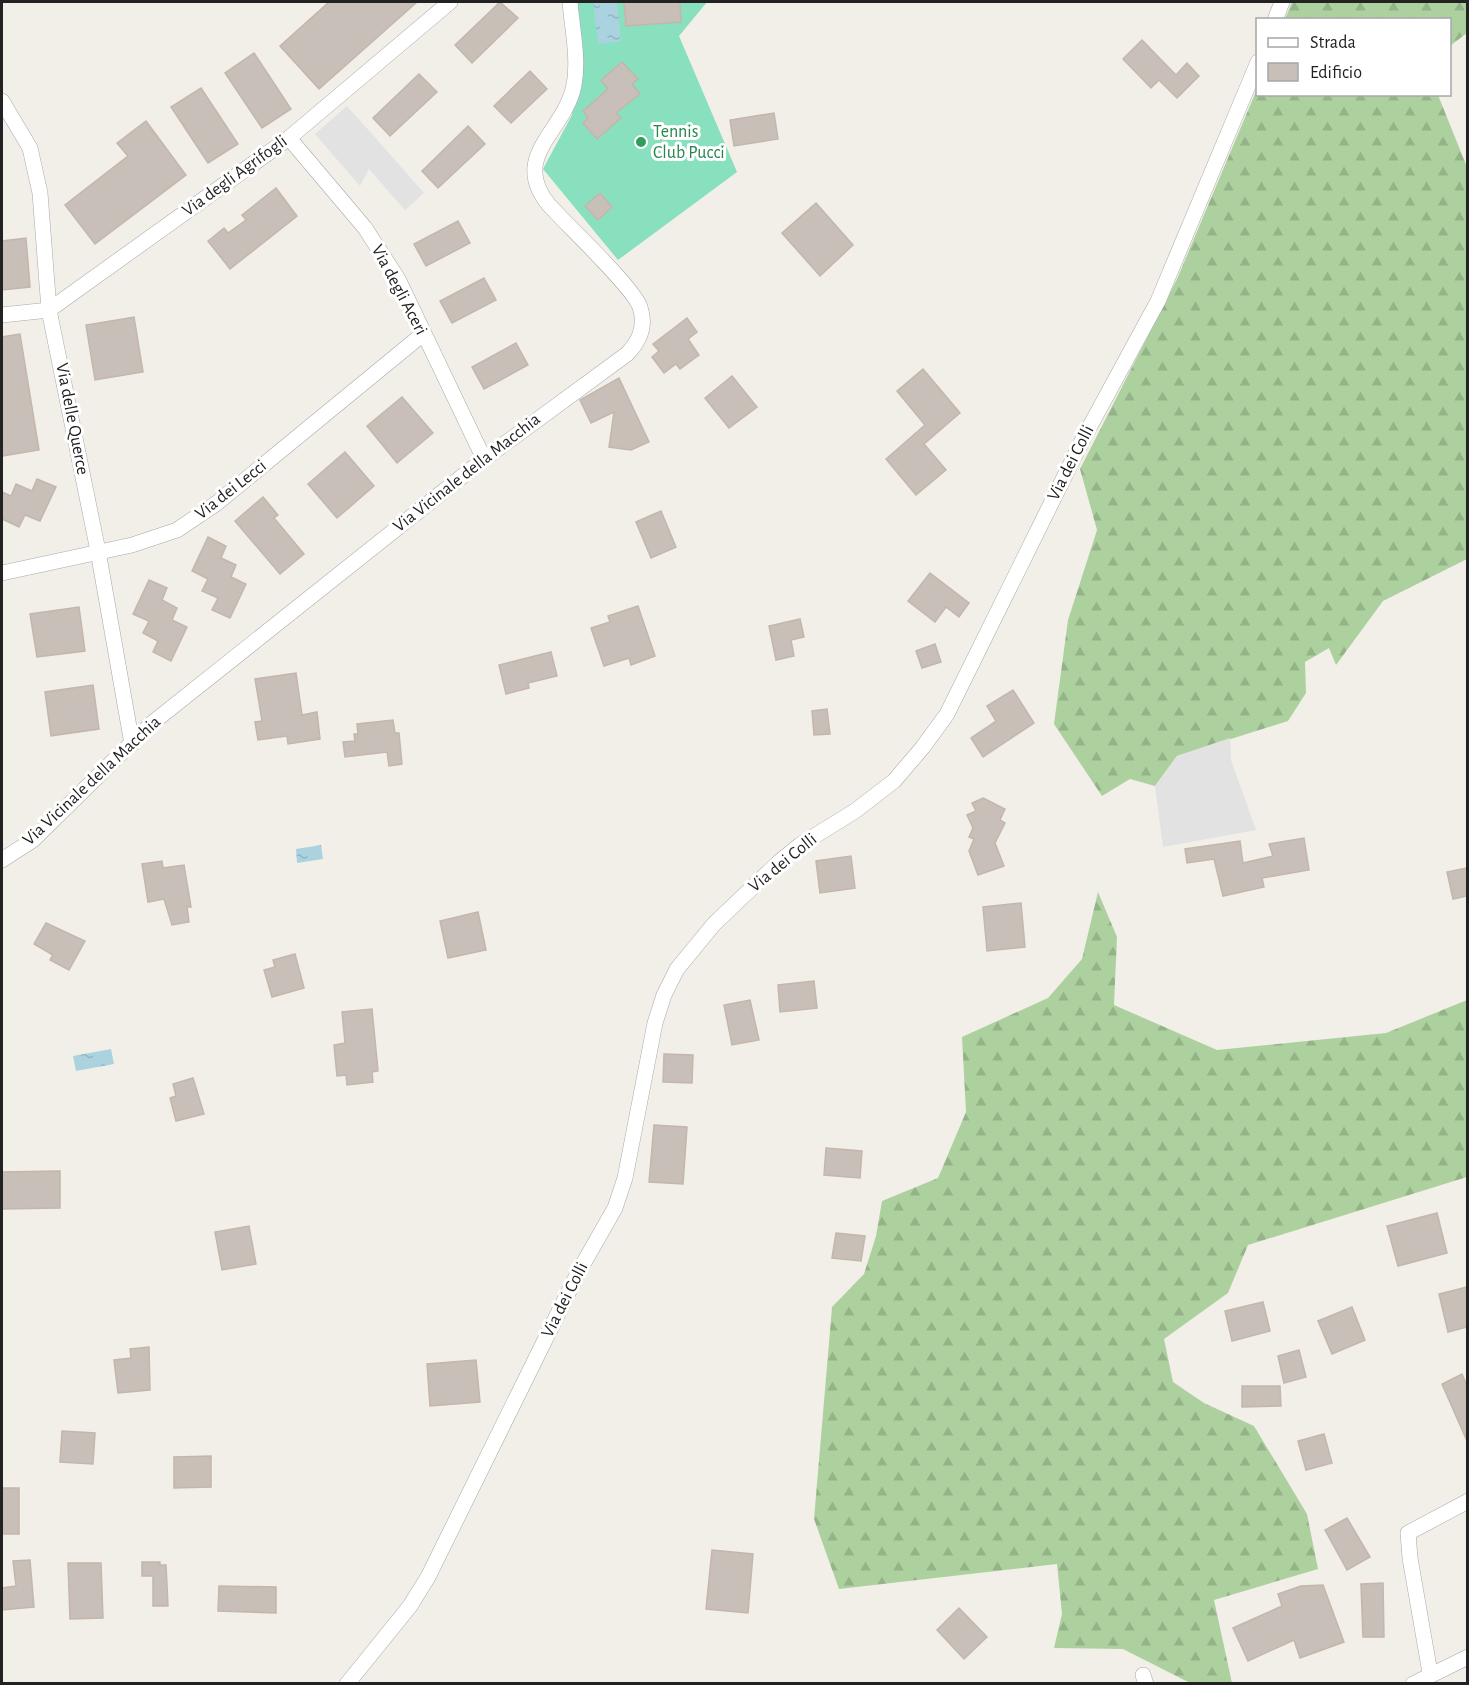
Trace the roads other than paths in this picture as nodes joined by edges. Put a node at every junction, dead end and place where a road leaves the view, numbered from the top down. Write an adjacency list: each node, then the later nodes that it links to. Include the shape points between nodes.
1 (450, 2): 7 (street, Via degli Agrifogli)
2 (570, 2): 11 (street, Via Vicinale della Macchia, via 575,83 568,105 538,152 535,180 549,205 634,296 642,327 627,354)
3 (1282, 2): 4 (street)
4 (1276, 18)
5 (1256, 64): 19 (street, Via dei Colli, via 1158,301 1083,439 947,714 894,781 784,858 714,924 677,969 655,1023 625,1178 615,1208 578,1273 428,1577 410,1606)
6 (2, 101): 8 (street, Via delle Querce, via 30,148 40,193)
7 (289, 138): 8 (street, Via degli Agrifogli); 10 (street, Via degli Aceri, via 365,228 398,279)
8 (49, 310): 9 (street, Via degli Agrifogli); 12 (street, Via delle Querce)
9 (2, 315)
10 (423, 334): 11 (street, Via degli Aceri); 12 (street, Via dei Lecci, via 201,514 177,530 152,539)
11 (484, 459): 14 (street, Via Vicinale della Macchia, via 151,724)
12 (98, 551): 13 (street, Via dei Lecci); 14 (street, Via delle Querce)
13 (2, 573)
14 (132, 744): 15 (street, Via Vicinale della Macchia, via 33,840)
15 (2, 860)
16 (1467, 1501): 18 (street, via 1408,1533)
17 (1467, 1657): 18 (street)
18 (1430, 1673): 20 (street)
19 (347, 1683)
20 (1413, 1683)

